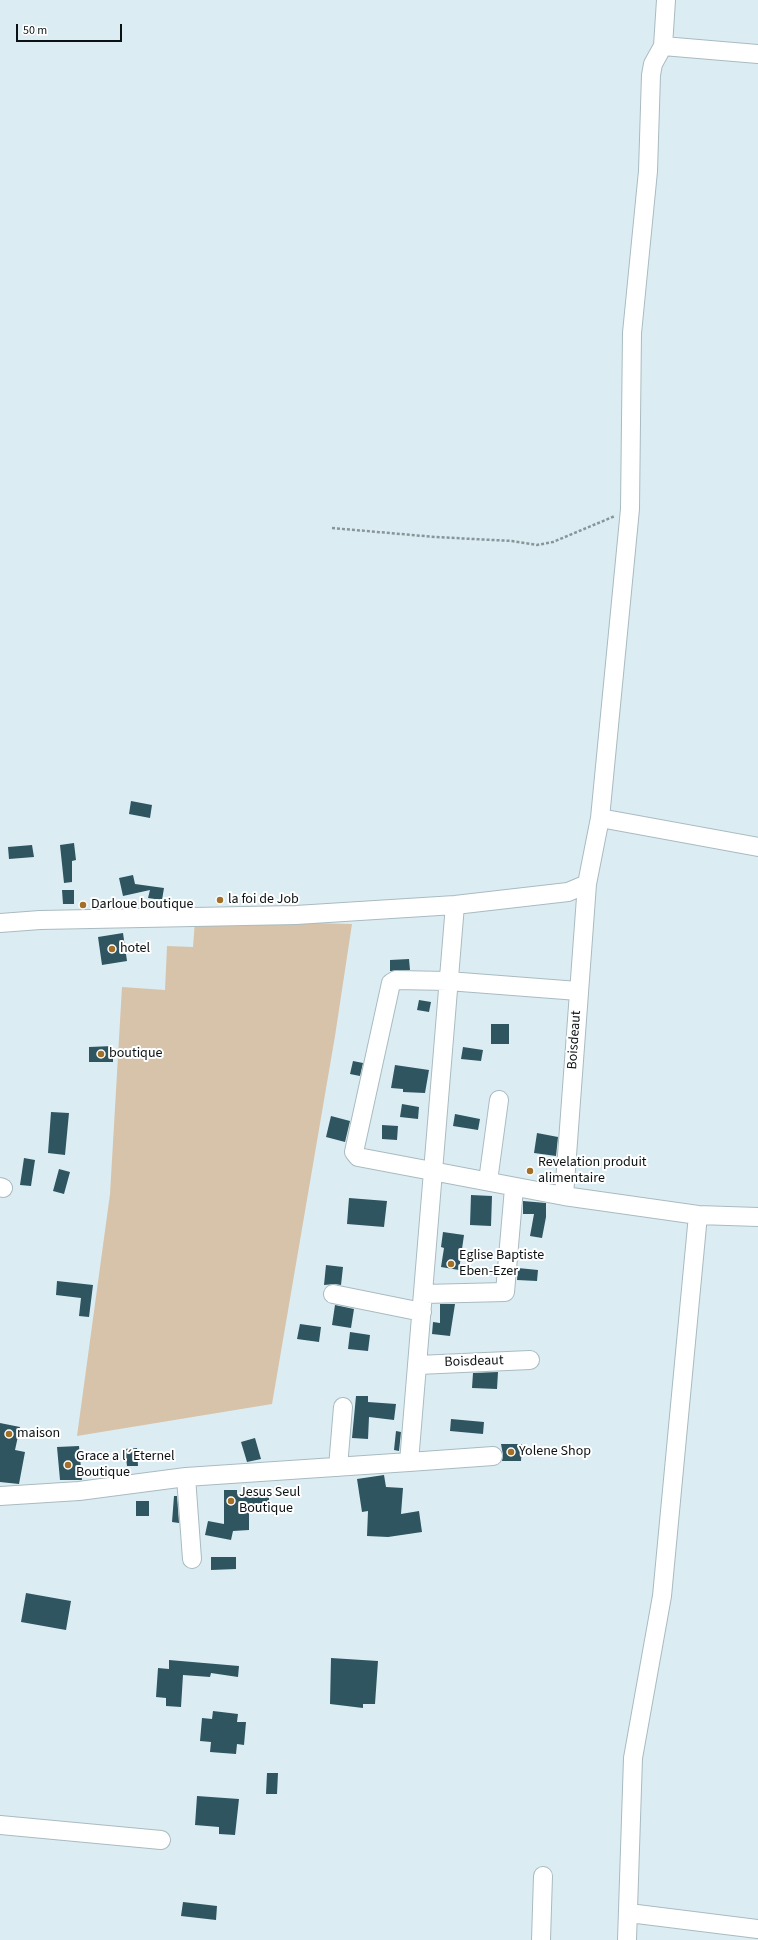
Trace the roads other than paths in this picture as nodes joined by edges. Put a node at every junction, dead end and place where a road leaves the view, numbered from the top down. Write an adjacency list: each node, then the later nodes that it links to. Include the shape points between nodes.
1 (666, 0): 2 (street)
2 (663, 46): 3 (street); 4 (street, Boisdeaut, via 653,64 651,75 648,171 632,333 630,509)
3 (758, 54)
4 (600, 818): 5 (street); 6 (street, Boisdeaut)
5 (758, 847)
6 (587, 884): 7 (street, via 568,892); 10 (street, Boisdeaut)
7 (455, 905): 8 (street, via 296,915); 9 (street)
8 (0, 923)
9 (448, 981): 10 (street); 12 (street); 12 (street, via 396,980 391,983 354,1152 358,1156)
10 (578, 990): 15 (street, Boisdeaut)
11 (499, 1100): 13 (street)
12 (433, 1171): 13 (street); 19 (street)
13 (488, 1181): 14 (street)
14 (514, 1188): 15 (street); 19 (street, via 505,1292)
15 (564, 1196): 16 (street)
16 (698, 1215): 17 (street); 33 (street, via 662,1596 633,1758)
17 (758, 1217)
18 (333, 1294): 20 (street)
19 (424, 1294): 20 (street)
20 (422, 1312): 22 (street)
21 (530, 1360): 22 (street, Boisdeaut)
22 (418, 1365): 25 (street)
23 (344, 1407): 26 (street)
24 (493, 1456): 25 (street)
25 (409, 1462): 26 (street)
26 (338, 1467): 27 (street)
27 (186, 1478): 28 (street, via 79,1491); 29 (street)
28 (0, 1496)
29 (192, 1559)
30 (0, 1825): 31 (street)
31 (161, 1840)
32 (543, 1876): 35 (street)
33 (629, 1913): 34 (street); 36 (street)
34 (758, 1929)
35 (540, 1940)
36 (627, 1940)

